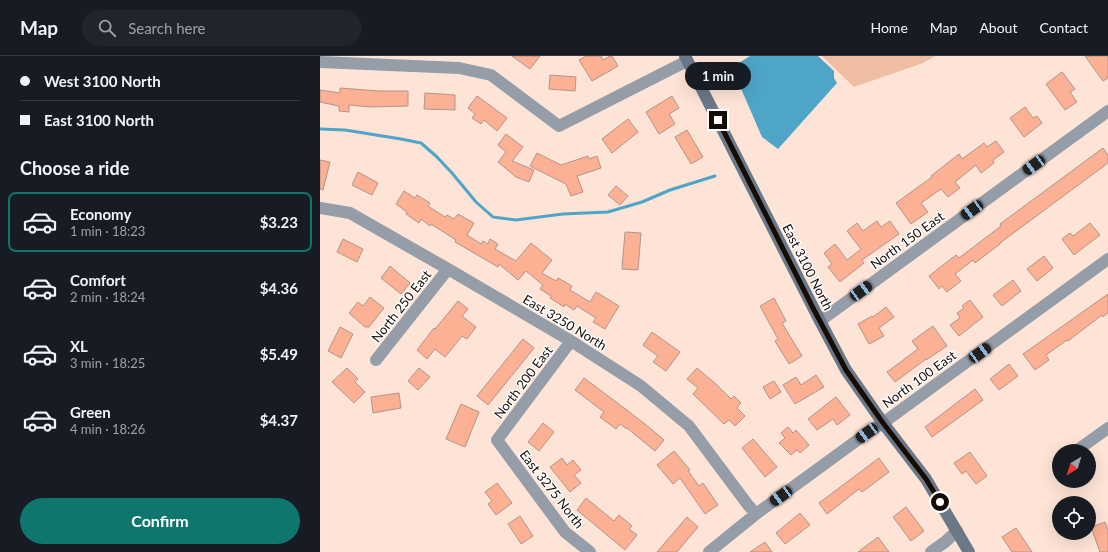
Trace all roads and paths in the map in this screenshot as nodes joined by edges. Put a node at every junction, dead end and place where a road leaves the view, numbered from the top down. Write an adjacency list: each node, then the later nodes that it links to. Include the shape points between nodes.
1 (686, 58): 2 (street, via 559,126 491,75 459,68); 7 (street, East 3100 North)
2 (320, 62)
3 (1108, 111): 7 (street, North 150 East)
4 (320, 208): 6 (street, East 3250 North, via 350,213)
5 (1108, 259): 10 (street, North 100 East)
6 (448, 269): 8 (street, East 3250 North); 9 (street, North 250 East)
7 (820, 320): 10 (street, East 3100 North, via 846,370)
8 (571, 341): 12 (street, North 200 East); 14 (street, East 3250 North, via 641,386 689,426)
9 (376, 360)
10 (883, 423): 14 (street, North 100 East); 15 (street, East 3100 North, via 926,479)
11 (1108, 428): 13 (street)
12 (497, 440): 16 (street, East 3275 North, via 565,532)
13 (1086, 444)
14 (756, 514): 17 (street, North 100 East)
15 (957, 531): 18 (street); 19 (street, East 3100 North)
16 (590, 552)
17 (709, 552)
18 (931, 552)
19 (969, 552)

